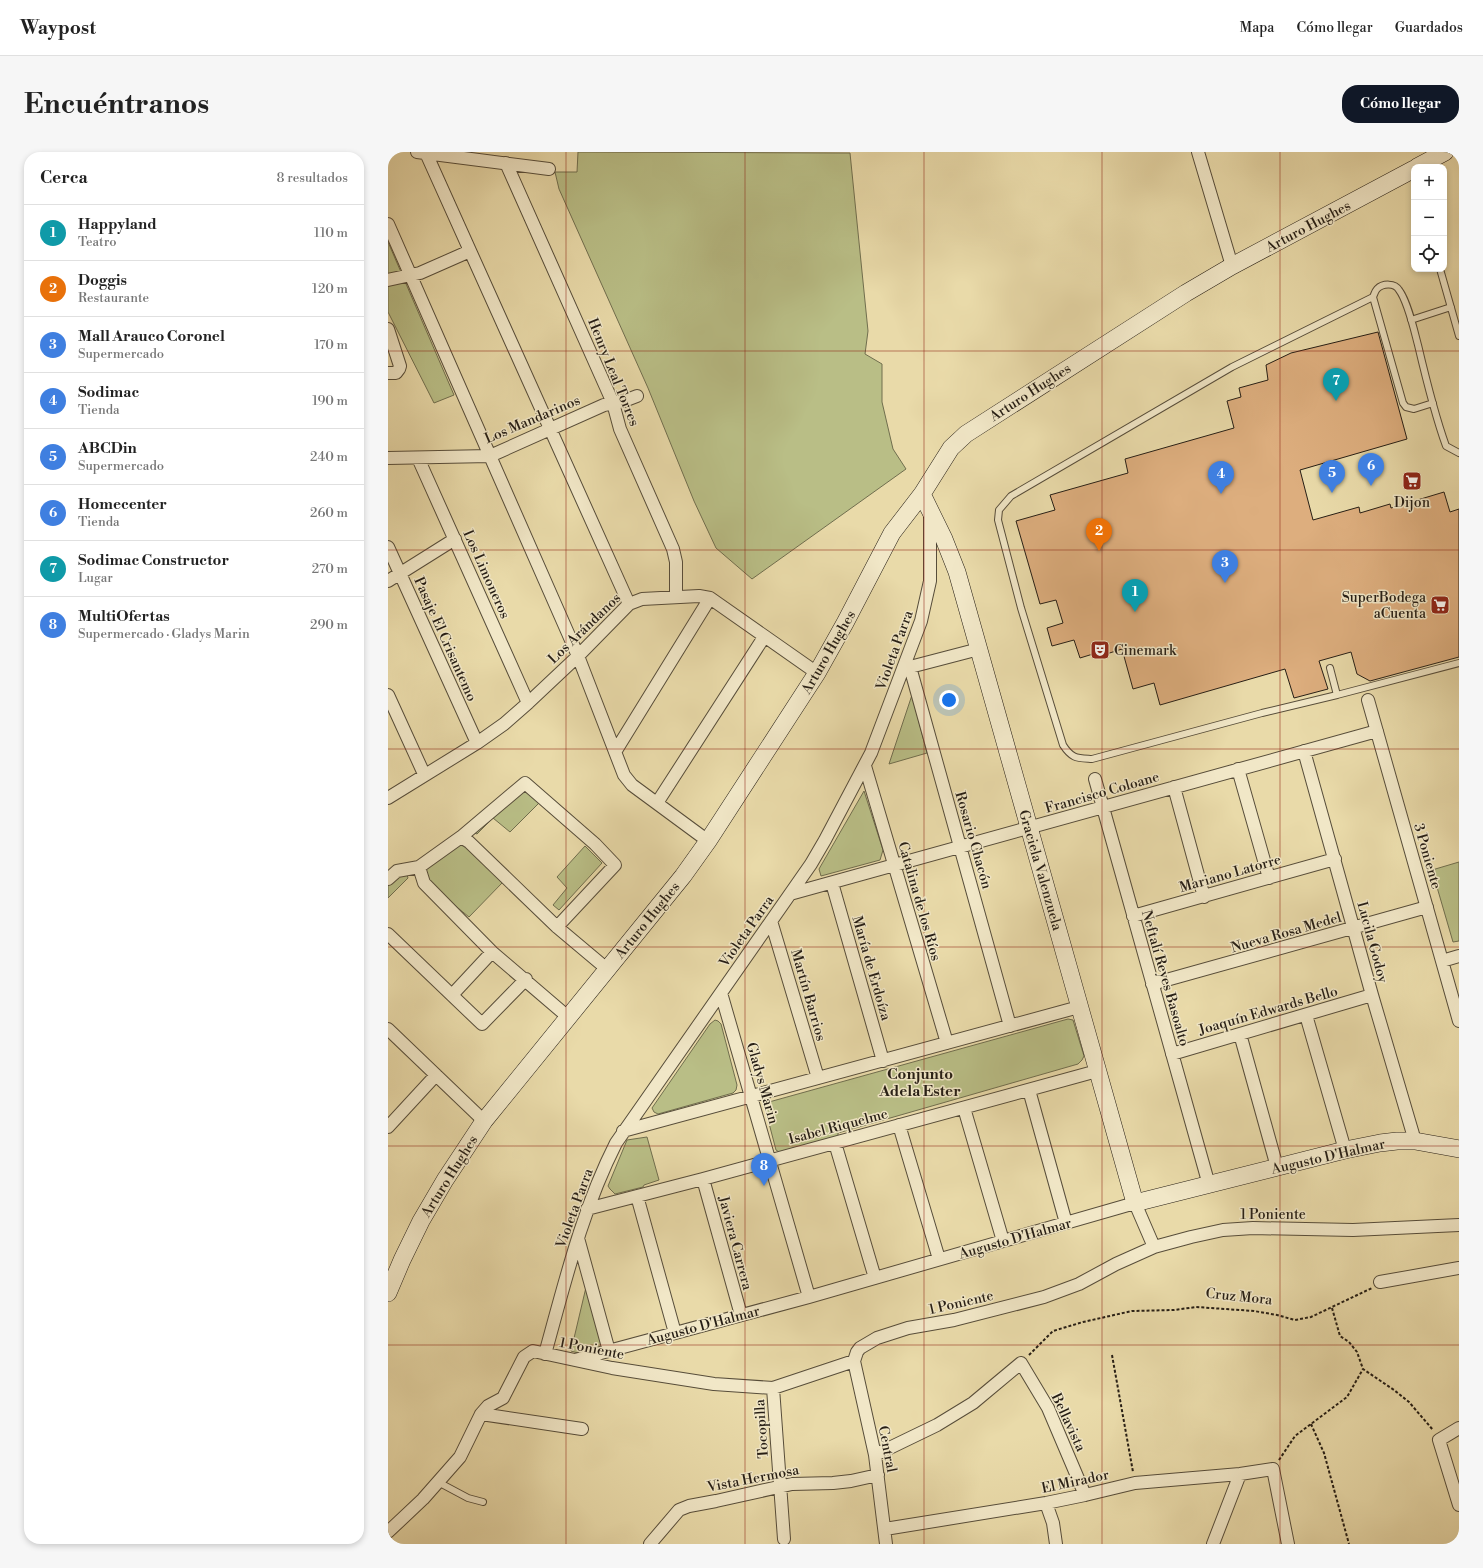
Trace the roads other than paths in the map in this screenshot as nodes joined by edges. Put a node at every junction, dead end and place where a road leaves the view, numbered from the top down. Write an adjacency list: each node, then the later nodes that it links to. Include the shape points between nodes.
1 (421, 152): 4 (street); 10 (street)
2 (1198, 152): 11 (street)
3 (1445, 152): 6 (street)
4 (459, 155): 5 (street)
5 (506, 163): 7 (street); 23 (street, Henry Leal Torres)
6 (1423, 164)
7 (549, 169)
8 (1411, 171): 11 (street, Arturo Hughes)
9 (388, 224): 13 (street)
10 (470, 251): 13 (street); 25 (street)
11 (1232, 266): 30 (street, Arturo Hughes, via 1179,297 966,434 951,448)
12 (1441, 272): 16 (lane)
13 (410, 276): 14 (street); 27 (street)
14 (388, 280)
15 (1373, 297): 17 (lane, via 1381,286 1393,285 1399,288); 24 (lane, via 1403,403 1406,407 1414,409); 47 (lane, via 1232,367 1011,496 999,510 998,520 1021,608 1063,745 1069,754 1092,759)
16 (1451, 307): 17 (lane); 18 (lane)
17 (1411, 320): 24 (lane)
18 (1457, 322): 20 (lane)
19 (388, 329): 21 (street, via 399,363 399,369)
20 (1459, 336)
21 (393, 372)
22 (637, 396): 23 (street, Los Mandarinos)
23 (613, 403): 25 (street, Los Mandarinos); 36 (street, Henry Leal Torres, via 620,429 673,549 676,562)
24 (1433, 403): 26 (lane, via 1446,446)
25 (550, 429): 27 (street, Los Mandarinos); 38 (street)
26 (1459, 452)
27 (490, 456): 29 (street, Los Mandarinos); 41 (street)
28 (388, 458): 29 (street, Los Mandarinos)
29 (418, 458): 32 (street, Los Limoneros)
30 (922, 494): 31 (street, Graciela Valenzuela); 45 (street, Arturo Hughes, via 892,533)
31 (930, 511): 40 (street, Graciela Valenzuela, via 957,572); 43 (street, Violeta Parra, via 931,568 928,594)
32 (455, 539): 34 (street); 49 (street, Los Limoneros)
33 (388, 547): 34 (street, Pasaje El Crisantemo)
34 (400, 573): 35 (street); 51 (street, Pasaje El Crisantemo)
35 (388, 581)
36 (676, 597): 37 (street, Los Arándanos); 38 (street, Los Arándanos, via 642,599)
37 (710, 598): 39 (street); 53 (street)
38 (629, 604): 41 (street, Los Arándanos)
39 (764, 637): 45 (street); 60 (street)
40 (979, 649): 43 (street); 62 (street, Graciela Valenzuela)
41 (578, 656): 49 (street, Los Arándanos); 53 (street)
42 (1459, 663): 47 (lane)
43 (907, 666): 54 (street, Violeta Parra); 65 (street, Rosario Chacón)
44 (1330, 668): 47 (lane)
45 (817, 673): 64 (street, Arturo Hughes)
46 (388, 695): 56 (street)
47 (1337, 695)
48 (1368, 700): 50 (street, 3 Poniente)
49 (528, 703): 51 (street, Los Arándanos, via 504,724)
50 (1377, 731): 52 (street, Francisco Coloane); 74 (street, 3 Poniente)
51 (476, 743): 56 (street, Los Arándanos)
52 (1304, 751): 55 (street, Francisco Coloane); 66 (street, Lucila Godoy)
53 (615, 752): 60 (street, via 629,782)
54 (865, 766): 67 (street, Catalina de los Ríos); 72 (street, Violeta Parra, via 825,840)
55 (1238, 769): 58 (street, Francisco Coloane); 70 (street)
56 (424, 774): 59 (street, Los Arándanos)
57 (1095, 779): 61 (street, Neftalí Reyes Basoalto)
58 (1174, 787): 61 (street, Francisco Coloane); 73 (street)
59 (388, 798)
60 (657, 803): 64 (street)
61 (1103, 807): 62 (street, Francisco Coloane); 75 (street, Neftalí Reyes Basoalto)
62 (1029, 828): 65 (street, Francisco Coloane); 89 (street, Graciela Valenzuela)
63 (461, 837): 68 (street); 77 (street); 77 (street, via 525,783 595,844 615,865)
64 (708, 841): 83 (street, Arturo Hughes, via 683,876)
65 (960, 847): 67 (street, Francisco Coloane); 93 (street, Rosario Chacón)
66 (1335, 859): 70 (street, Mariano Latorre); 78 (street, Lucila Godoy)
67 (894, 865): 71 (street, Francisco Coloane); 96 (street, Catalina de los Ríos)
68 (419, 867): 69 (street, via 397,871); 80 (street, via 424,883)
69 (388, 878)
70 (1269, 878): 73 (street, Mariano Latorre)
71 (832, 883): 72 (street, Francisco Coloane); 98 (street, María de Erdoíza)
72 (790, 894): 76 (street, Violeta Parra)
73 (1204, 896): 75 (street, Mariano Latorre)
74 (1427, 908): 78 (street, Nueva Rosa Medel); 82 (street, 3 Poniente)
75 (1133, 916): 85 (street, Neftalí Reyes Basoalto)
76 (771, 921): 86 (street, Violeta Parra); 101 (street, Martín Barrios)
77 (557, 927): 83 (street)
78 (1354, 928): 85 (street, Nueva Rosa Medel); 88 (street, Lucila Godoy)
79 (388, 934): 87 (street)
80 (492, 952): 84 (street); 87 (street)
81 (1459, 956): 82 (street)
82 (1442, 960): 92 (street, 3 Poniente)
83 (606, 969): 91 (street, Arturo Hughes)
84 (526, 980): 87 (street, via 482,1024); 91 (street)
85 (1152, 984): 97 (street, Neftalí Reyes Basoalto)
86 (721, 993): 103 (street, Gladys Marin); 108 (street, Violeta Parra)
87 (452, 995)
88 (1372, 995): 90 (street, Joaquín Edwards Bello); 109 (street, Lucila Godoy)
89 (1079, 1007): 93 (street); 99 (street, Graciela Valenzuela)
90 (1306, 1015): 95 (street, Joaquín Edwards Bello); 112 (street)
91 (568, 1017): 105 (street, Arturo Hughes)
92 (1459, 1021)
93 (1010, 1026): 96 (street)
94 (388, 1029): 100 (street)
95 (1240, 1034): 97 (street, Joaquín Edwards Bello); 114 (street)
96 (947, 1043): 98 (street)
97 (1172, 1054): 116 (street, Neftalí Reyes Basoalto)
98 (882, 1061): 101 (street)
99 (1097, 1071): 102 (street, Isabel Riquelme); 118 (street, Graciela Valenzuela)
100 (436, 1075): 105 (street); 107 (street)
101 (818, 1078): 103 (street)
102 (1029, 1090): 104 (street, Isabel Riquelme); 120 (street)
103 (751, 1096): 108 (street); 113 (street, Gladys Marin)
104 (964, 1108): 106 (street, Isabel Riquelme); 123 (street)
105 (484, 1121): 129 (street, Arturo Hughes, via 421,1221)
106 (899, 1125): 110 (street, Isabel Riquelme); 125 (street)
107 (388, 1128)
108 (623, 1131): 119 (street, Violeta Parra, via 609,1156)
109 (1415, 1141): 111 (street, Augusto D'Halmar); 112 (street, Augusto D'Halmar, via 1380,1143)
110 (835, 1143): 113 (street, Isabel Riquelme); 127 (street)
111 (1459, 1149)
112 (1345, 1150): 114 (street, Augusto D'Halmar)
113 (770, 1160): 115 (street, Isabel Riquelme); 130 (street, Gladys Marin)
114 (1277, 1167): 116 (street, Augusto D'Halmar)
115 (703, 1179): 117 (street, Isabel Riquelme); 131 (street, Javiera Carrera)
116 (1209, 1185): 118 (street, Augusto D'Halmar)
117 (637, 1196): 119 (street, Isabel Riquelme); 132 (street)
118 (1135, 1203): 120 (street, Augusto D'Halmar); 124 (street, Graciela Valenzuela)
119 (587, 1209): 122 (street, Violeta Parra)
120 (1066, 1223): 123 (street, Augusto D'Halmar)
121 (1459, 1225): 124 (street, 1 Poniente, via 1354,1230 1234,1229)
122 (577, 1236): 133 (street); 134 (street, Violeta Parra)
123 (1003, 1241): 125 (street, Augusto D'Halmar)
124 (1154, 1247): 136 (street, 1 Poniente, via 1056,1293 954,1320 908,1328 877,1338 860,1348)
125 (939, 1260): 127 (street, Augusto D'Halmar)
126 (1459, 1268): 128 (street)
127 (876, 1278): 130 (street, Augusto D'Halmar)
128 (1380, 1282)
129 (388, 1293)
130 (809, 1296): 131 (street, Augusto D'Halmar)
131 (740, 1315): 132 (street, Augusto D'Halmar)
132 (675, 1333): 133 (street, Augusto D'Halmar)
133 (609, 1351): 135 (street, Augusto D'Halmar)
134 (545, 1354): 135 (street, 1 Poniente); 138 (street, 1 Poniente, via 533,1351 524,1357)
135 (575, 1360): 137 (street, 1 Poniente, via 714,1384)
136 (854, 1361): 137 (street, 1 Poniente); 143 (street, Central)
137 (773, 1388): 147 (street, Tocopilla)
138 (503, 1398): 139 (street, via 488,1406); 140 (street, 1 Poniente)
139 (481, 1414): 140 (street); 146 (street, via 460,1457)
140 (502, 1418): 142 (street)
141 (1459, 1428): 151 (street, via 1439,1440)
142 (582, 1429)
143 (875, 1455): 145 (street, Central); 148 (street, Bellavista, via 937,1425 973,1403 1021,1363 1048,1408)
144 (1240, 1474): 148 (street, El Mirador, via 1135,1483); 158 (street); 159 (street, El Mirador, via 1273,1469)
145 (878, 1475): 147 (street, Vista Hermosa, via 851,1481); 152 (street, Central)
146 (438, 1482): 149 (lane, via 468,1498); 153 (street)
147 (780, 1487): 154 (street, Tocopilla); 155 (street, Vista Hermosa, via 688,1506 679,1510)
148 (1086, 1495): 150 (street, El Mirador)
149 (483, 1502)
150 (1046, 1502): 152 (street, El Mirador); 157 (street)
151 (1459, 1505)
152 (885, 1529): 156 (street, Central)
153 (388, 1532)
154 (784, 1539)
155 (650, 1544)
156 (886, 1544)
157 (1056, 1544)
158 (1214, 1544)
159 (1288, 1544)

